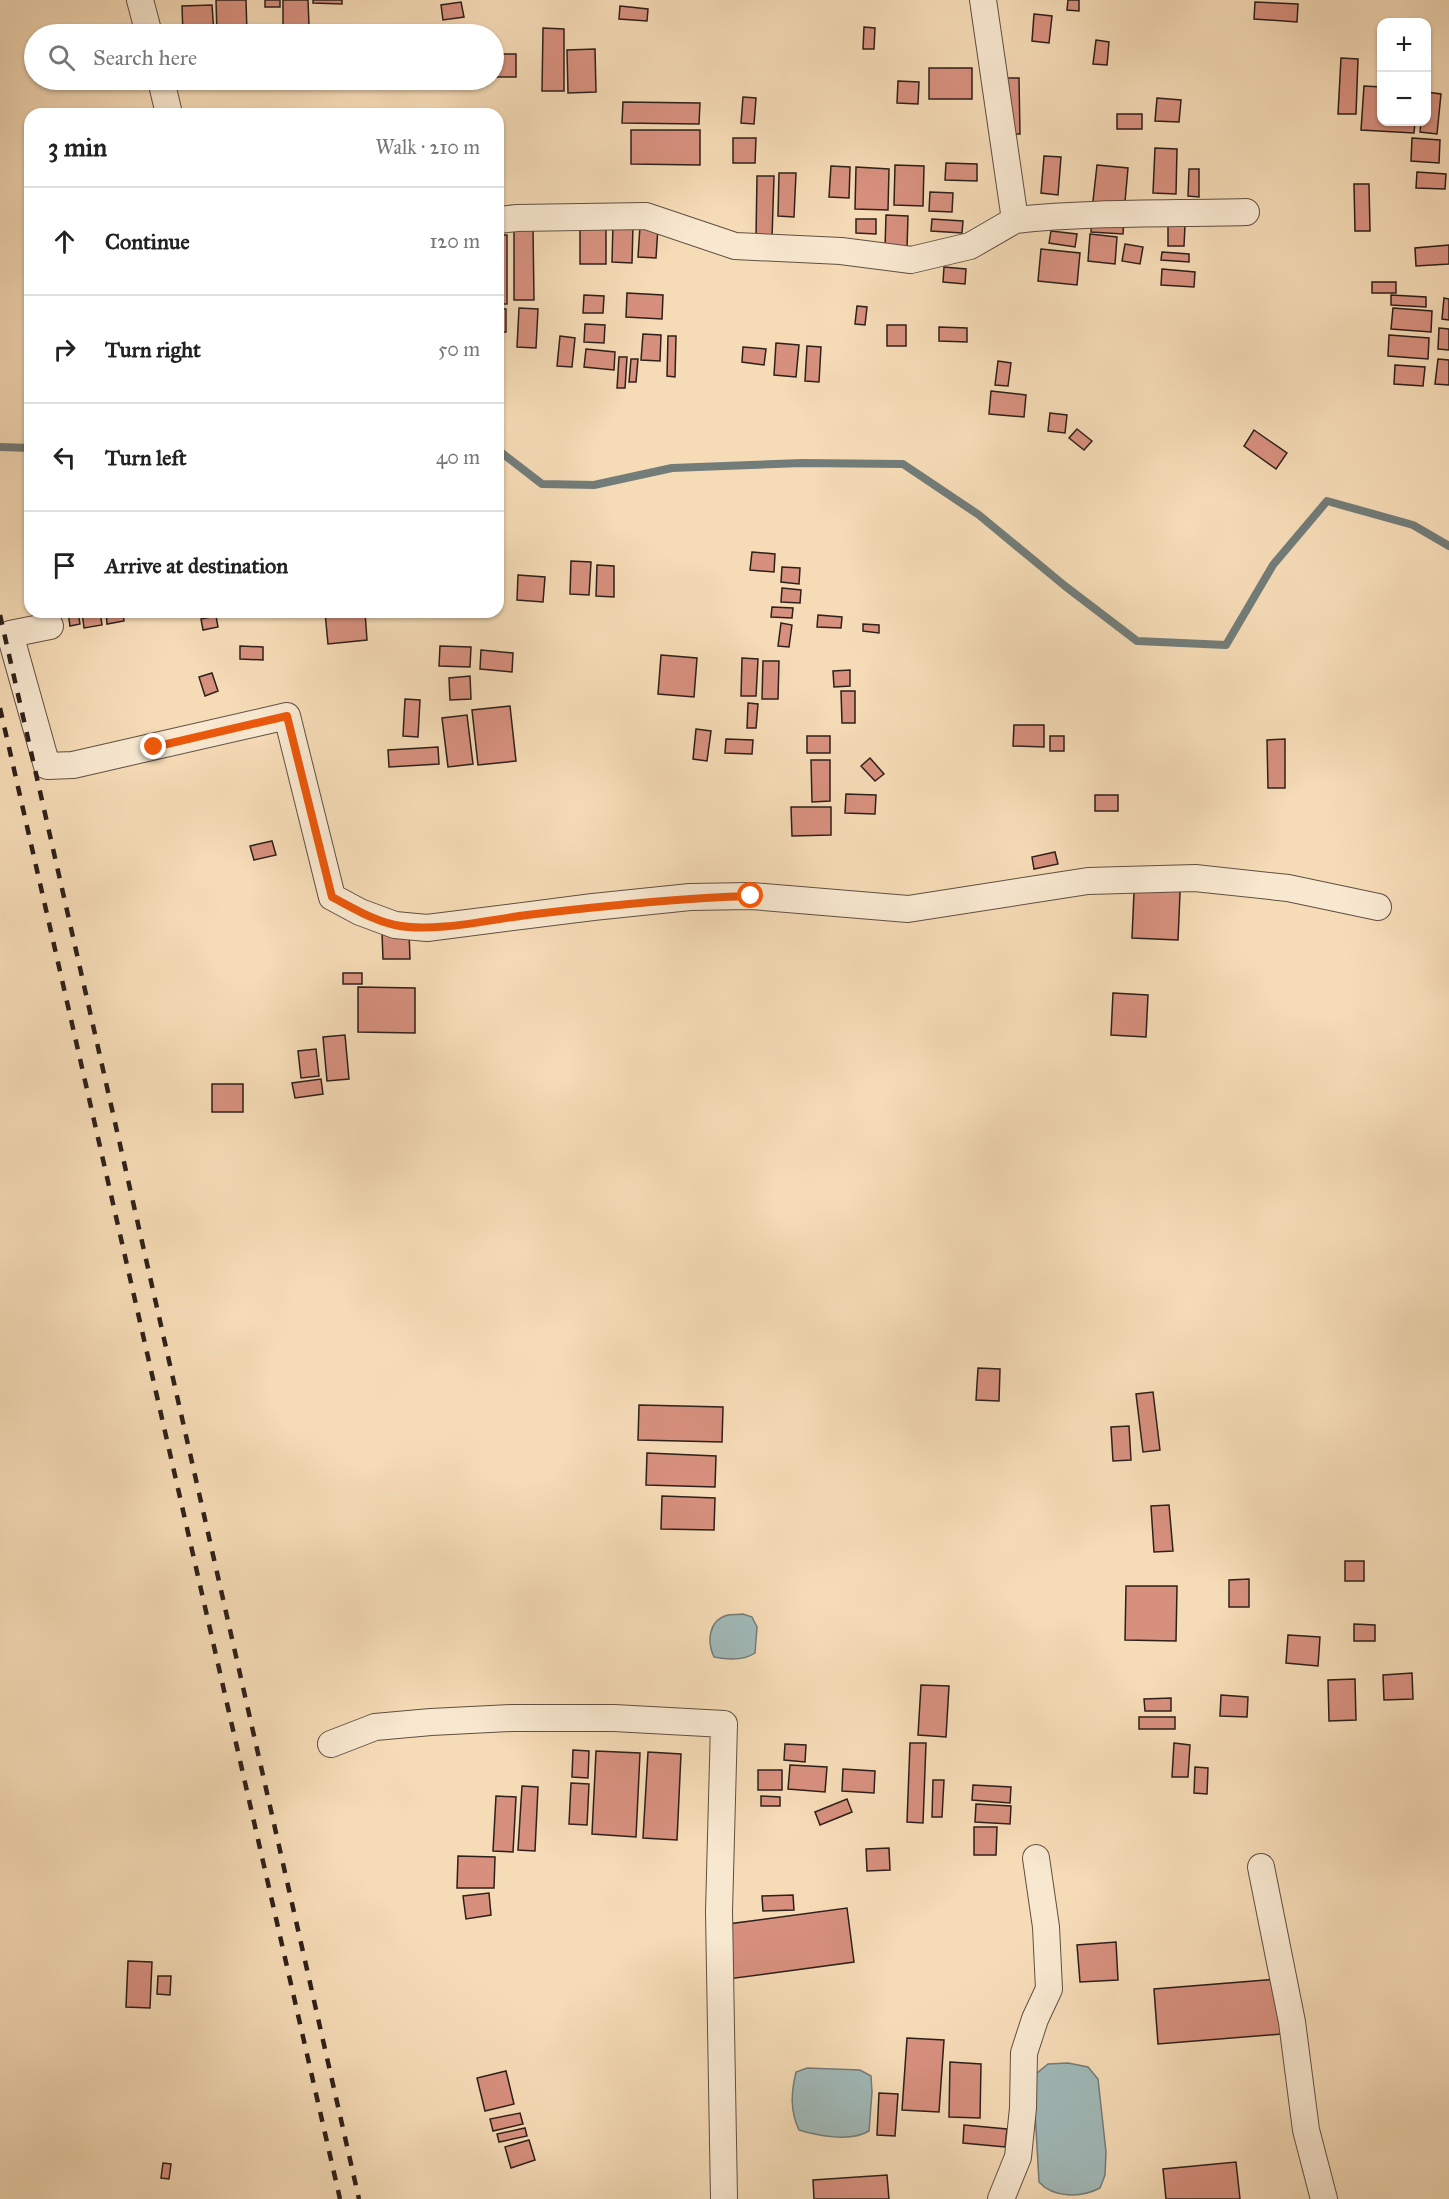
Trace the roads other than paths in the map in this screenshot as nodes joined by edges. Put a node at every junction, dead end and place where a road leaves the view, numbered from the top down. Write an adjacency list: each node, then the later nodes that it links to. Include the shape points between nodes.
1 (140, 0): 3 (street)
2 (983, 0): 8 (street)
3 (146, 24)
4 (163, 90): 5 (street)
5 (168, 108)
6 (1246, 212): 8 (street, via 1066,215)
7 (504, 219): 8 (street, via 646,216 735,246 841,251 911,260 970,246)
8 (1015, 220)
9 (50, 626): 10 (street, via 10,634 47,766 73,765 287,716 332,897 395,925 427,928 690,897 751,896 908,909 1088,881 1195,878 1288,888)
10 (1378, 907)
11 (331, 1744): 14 (street, via 375,1727 430,1722 614,1718 724,1724 720,1912)
12 (1036, 1858): 15 (street, via 1046,1927 1048,1989 1024,2054 1018,2157)
13 (1261, 1867): 16 (street, via 1292,2022 1306,2130)
14 (724, 2199)
15 (1001, 2199)
16 (1324, 2199)

